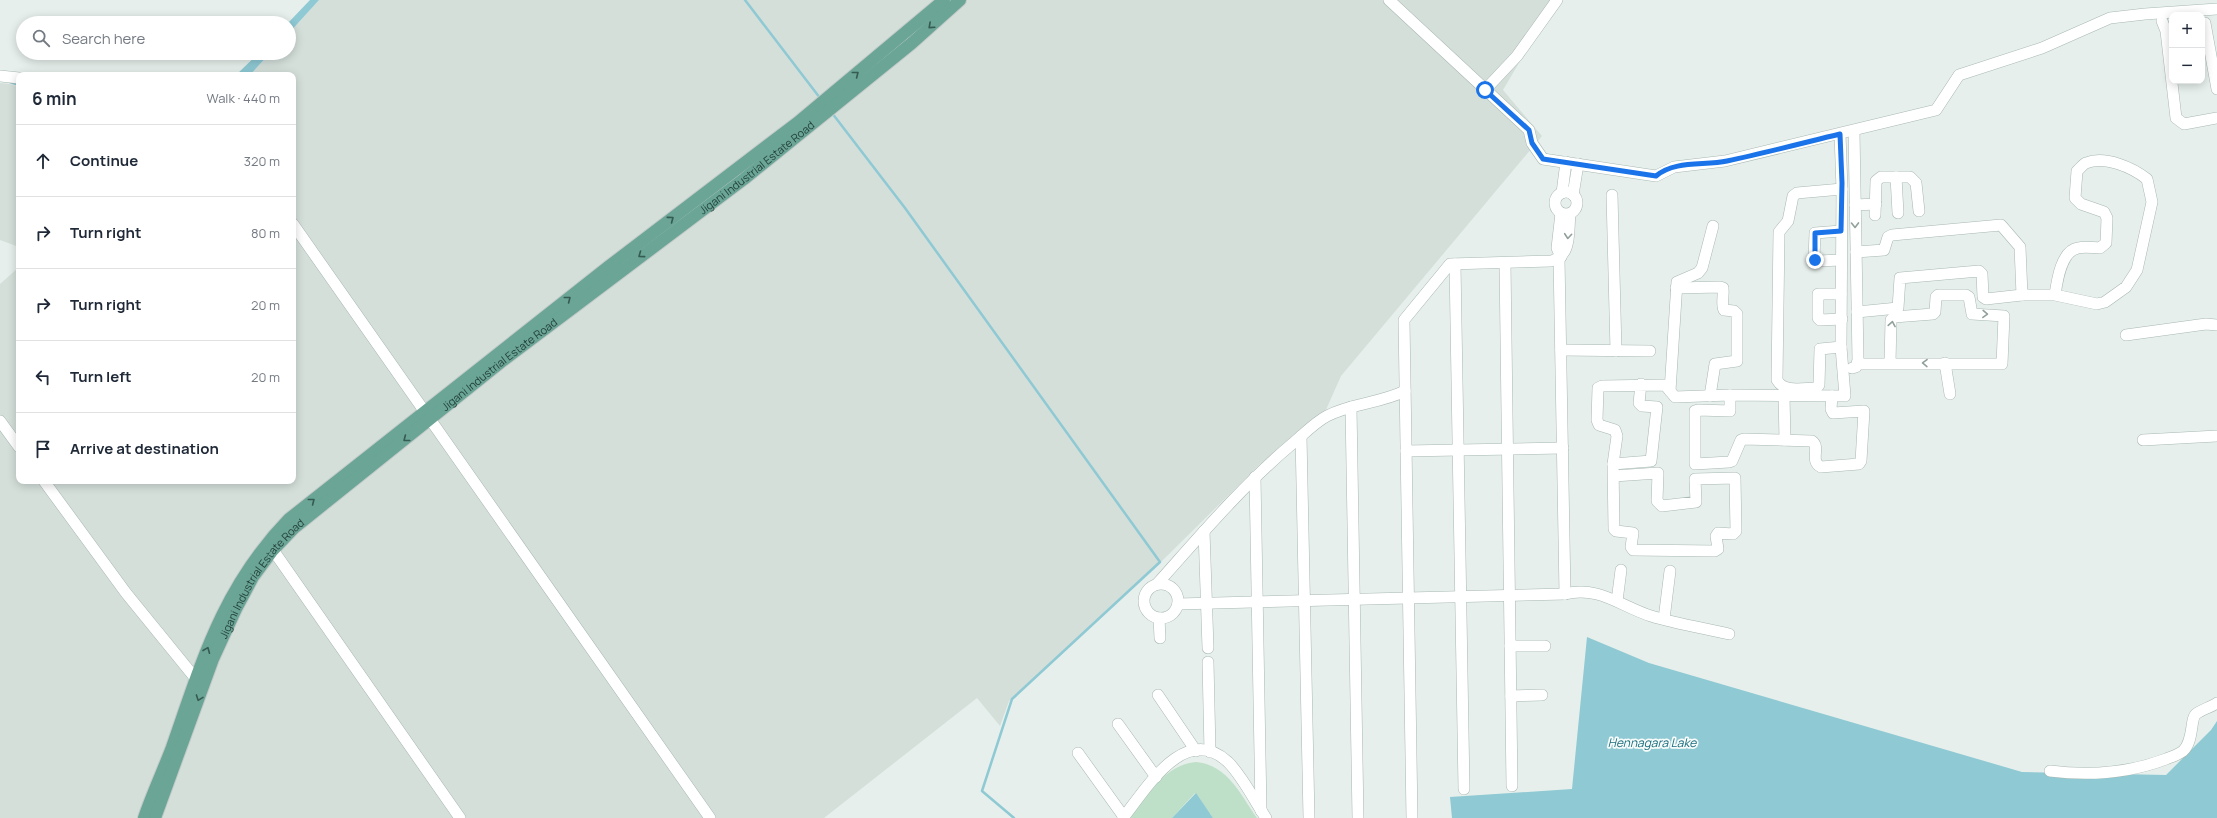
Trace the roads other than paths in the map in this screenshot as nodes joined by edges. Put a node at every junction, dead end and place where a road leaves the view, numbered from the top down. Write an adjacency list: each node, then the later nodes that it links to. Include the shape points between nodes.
1 (944, 0): 12 (main road, Jigani Industrial Estate Road, one-way to 1)
2 (960, 0): 12 (main road, Jigani Industrial Estate Road, one-way to 12, via 912,43)
3 (1389, 0): 11 (street)
4 (1557, 0): 11 (street, via 1516,56)
5 (2217, 9): 14 (street, via 2110,18 2042,48 1959,75 1936,110)
6 (2162, 21): 13 (street, via 2166,31 2176,118 2184,124)
7 (2205, 23): 10 (street)
8 (0, 76): 9 (street)
9 (16, 78)
10 (2217, 89)
11 (1485, 90): 16 (street, via 1529,130 1532,143 1543,159)
12 (826, 105): 62 (main road, Jigani Industrial Estate Road, via 744,179)
13 (2217, 118)
14 (1854, 130): 15 (street); 19 (street)
15 (1840, 134): 17 (street, via 1725,162 1674,167 1656,176); 20 (street)
16 (1566, 162): 17 (street); 21 (street)
17 (1578, 164): 21 (street)
18 (1896, 177): 23 (street, via 1878,178 1876,209); 24 (street, via 1910,177 1916,183); 26 (street)
19 (1854, 182): 20 (street); 23 (street)
20 (1842, 186): 29 (street); 45 (street, via 1797,193 1793,196 1788,221 1779,232 1780,385 1785,388 1816,388 1819,385 1820,349)
21 (1568, 194): 25 (street, via 1576,199 1577,206); 25 (street, via 1556,197 1554,204 1557,210)
22 (1612, 195): 47 (street)
23 (1855, 205): 30 (street, one-way to 30)
24 (1919, 211)
25 (1565, 214): 31 (street, via 1567,249)
26 (1898, 214)
27 (1713, 226): 37 (street, via 1702,268 1698,274 1677,282)
28 (296, 228): 62 (street)
29 (1841, 231): 32 (street); 32 (street, via 1815,233 1814,259)
30 (1856, 252): 35 (street); 39 (street, via 1884,250 1888,238 1892,235 2001,225 2020,247)
31 (1560, 258): 33 (street, via 1551,261); 46 (street)
32 (1841, 260): 36 (street)
33 (1505, 262): 34 (street); 70 (street)
34 (1455, 264): 54 (street, via 1450,264 1404,320); 71 (street)
35 (1856, 270): 36 (street); 41 (street)
36 (1841, 272): 38 (street)
37 (1676, 288): 55 (street); 58 (street, via 1723,288 1722,307 1737,314 1737,361 1715,364)
38 (1841, 294): 42 (street); 42 (street, via 1818,294 1818,318)
39 (2022, 295): 40 (street); 41 (street, via 1984,298 1982,272 1979,271 1902,278 1899,280 1898,308)
40 (2055, 295): 40 (street, via 2097,304 2126,287 2137,270 2152,202 2147,180 2138,172 2106,161 2086,163 2077,171 2075,198 2081,204 2104,212 2107,218 2106,243 2100,248 2078,248 2071,251 2059,270)
41 (1857, 312): 51 (street)
42 (1842, 319): 45 (street)
43 (2217, 325): 44 (street, via 2206,324)
44 (2126, 335)
45 (1841, 346): 52 (street)
46 (1561, 350): 47 (street); 69 (street)
47 (1616, 351): 48 (street)
48 (1650, 351)
49 (1890, 363): 50 (street, one-way to 49); 50 (street, one-way to 50, via 1891,320 1894,317 1933,314 1938,295 1966,295 1969,297 1972,314 2004,316 2002,364); 51 (street)
50 (1945, 363): 56 (street)
51 (1858, 364): 52 (street, via 1852,368)
52 (1844, 367): 60 (street, via 1845,396)
53 (1641, 384): 55 (street, via 1665,385); 73 (street, via 1639,403 1642,406 1657,407 1651,461); 73 (street, via 1598,388 1599,424 1615,430 1617,436)
54 (1405, 391): 61 (street, via 1384,400); 72 (street)
55 (1670, 391): 58 (street, via 1675,397)
56 (1950, 394)
57 (1730, 395): 58 (street); 59 (street); 74 (street, via 1730,411 1695,411)
58 (1710, 396)
59 (1784, 396): 60 (street); 66 (street)
60 (1832, 396): 66 (street, via 1833,413 1864,411 1859,464 1821,467 1815,461 1815,442)
61 (1351, 407): 64 (street, via 1326,417); 121 (street)
62 (426, 417): 80 (main road, Jigani Industrial Estate Road, one-way to 80, via 294,528); 101 (main road, Jigani Industrial Estate Road, one-way to 62, via 226,606 248,567 266,542 288,519); 119 (street)
63 (0, 421): 68 (street)
64 (1301, 436): 76 (street); 88 (street)
65 (2217, 436): 67 (street)
66 (1785, 440): 74 (street, via 1744,439 1741,440 1732,461)
67 (2143, 440)
68 (16, 443)
69 (1562, 448): 70 (street); 84 (street)
70 (1508, 449): 71 (street); 85 (street)
71 (1458, 450): 72 (street); 86 (street)
72 (1406, 451): 87 (street)
73 (1613, 464): 75 (street)
74 (1695, 464): 77 (street)
75 (1614, 476): 77 (street, via 1658,474 1657,501 1662,506 1696,502); 77 (street, via 1614,529 1616,532 1633,533 1633,550 1715,552 1718,550 1718,533 1736,532 1735,478)
76 (1255, 477): 79 (street); 90 (street)
77 (1695, 479)
78 (46, 484): 101 (street, via 126,593)
79 (1204, 531): 83 (street); 91 (street)
80 (273, 550): 117 (main road, Jigani Industrial Estate Road, one-way to 117, via 250,584 213,659); 118 (street)
81 (1621, 570): 89 (street)
82 (1670, 571): 94 (street)
83 (1157, 584): 92 (street, via 1165,584 1173,589); 93 (street, via 1146,592 1144,604 1151,616)
84 (1565, 594): 85 (street); 89 (street, via 1592,592)
85 (1509, 596): 86 (street); 97 (street)
86 (1461, 597): 87 (street); 113 (street)
87 (1408, 598): 88 (street); 122 (street)
88 (1305, 601): 90 (street); 120 (street)
89 (1617, 601): 94 (street)
90 (1257, 602): 91 (street); 114 (street)
91 (1206, 603): 92 (street); 99 (street)
92 (1178, 604): 93 (street, via 1170,616)
93 (1159, 618): 96 (street)
94 (1664, 619): 95 (street)
95 (1729, 634)
96 (1160, 638)
97 (1510, 646): 98 (street); 104 (street)
98 (1544, 646)
99 (1208, 648)
100 (1208, 662): 108 (street)
101 (196, 679): 116 (main road, Jigani Industrial Estate Road)
102 (1158, 695): 107 (street)
103 (1542, 695): 104 (street)
104 (1511, 696): 112 (street)
105 (2217, 703): 110 (street, via 2196,714 2193,718 2192,736 2182,751 2175,755 2147,766 2110,772)
106 (1118, 724): 111 (street)
107 (1196, 751): 108 (street); 111 (street, via 1175,757)
108 (1210, 752): 114 (street, via 1232,767)
109 (1078, 753): 115 (street)
110 (2050, 771)
111 (1156, 777): 115 (street)
112 (1512, 786)
113 (1464, 789)
114 (1263, 815)
115 (1123, 817)
116 (144, 818)
117 (155, 818)
118 (460, 818)
119 (710, 818)
120 (1310, 818)
121 (1358, 818)
122 (1412, 818)

